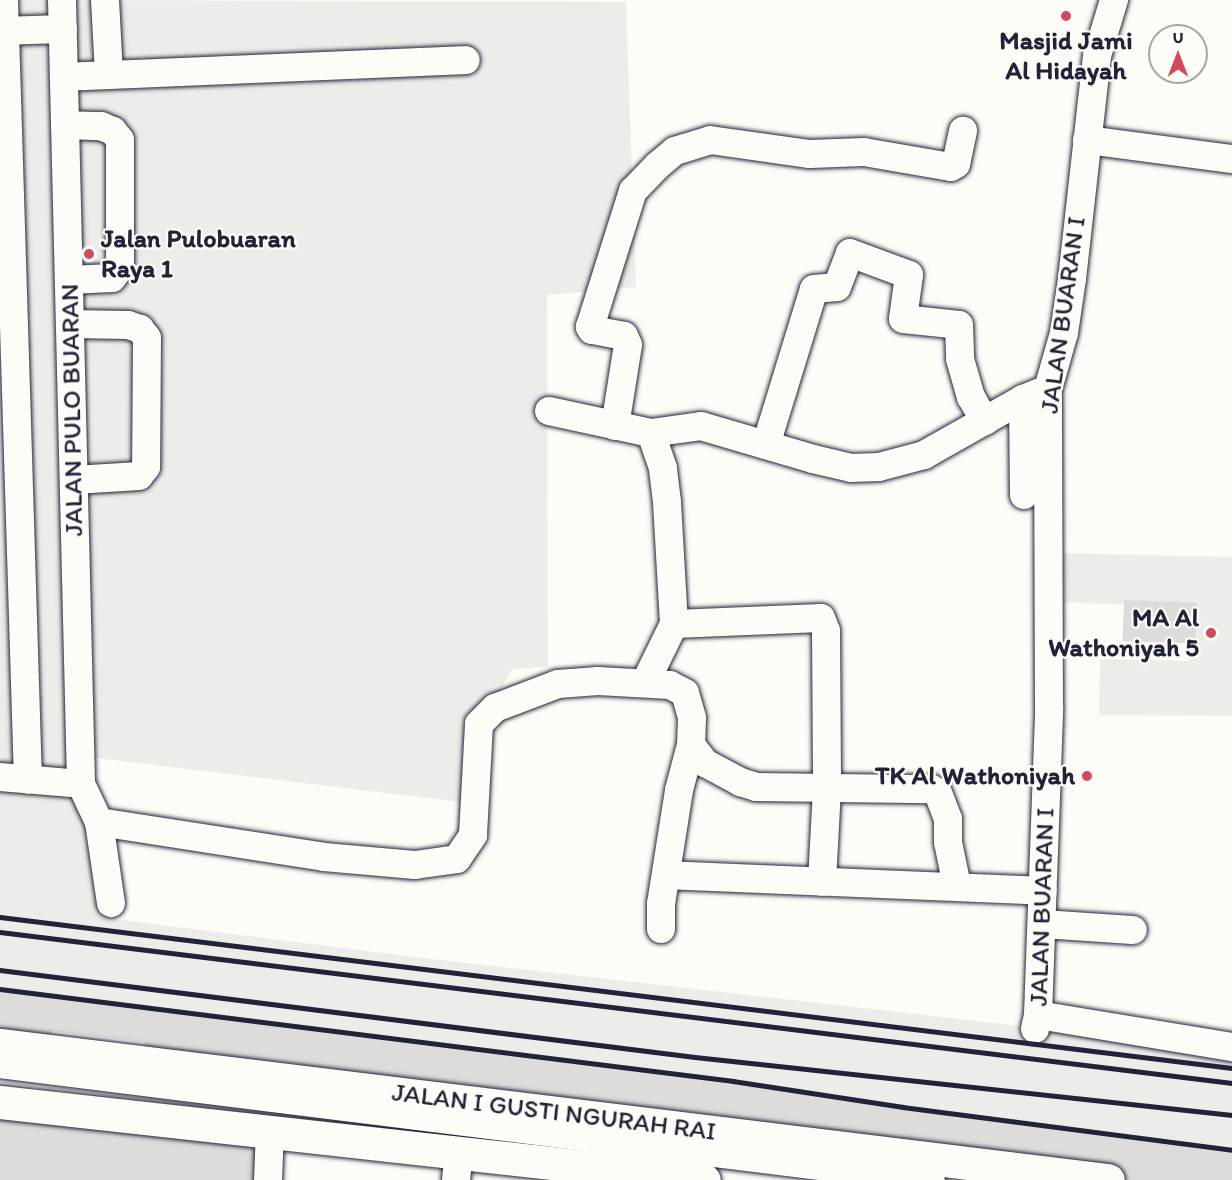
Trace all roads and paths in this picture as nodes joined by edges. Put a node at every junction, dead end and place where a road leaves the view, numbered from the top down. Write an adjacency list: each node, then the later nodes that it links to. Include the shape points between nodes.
1 (4, 0): 6 (street, JALAN PULO BUARAN)
2 (62, 0): 5 (street, JALAN PULO BUARAN)
3 (105, 0): 8 (street)
4 (1114, 0): 12 (street, JALAN BUARAN I, via 1097,56)
5 (63, 29): 6 (street); 9 (street, JALAN PULO BUARAN)
6 (3, 31): 16 (street, JALAN PULO BUARAN)
7 (466, 60): 8 (street)
8 (109, 75): 9 (street)
9 (64, 77): 10 (street, JALAN PULO BUARAN)
10 (65, 126): 14 (street, JALAN PULO BUARAN); 14 (street, via 101,126 113,130 120,140 120,268 112,278)
11 (963, 131): 20 (street, via 956,164 951,167 864,152 810,154 710,140 675,151 657,166 633,191 590,327 624,336 628,345)
12 (1087, 140): 13 (street); 17 (street, JALAN BUARAN I, via 1064,333)
13 (1232, 159)
14 (69, 280): 15 (street, JALAN PULO BUARAN)
15 (70, 324): 23 (street, JALAN PULO BUARAN); 23 (street, via 128,325 140,329 147,338 146,467 139,476)
16 (7, 328): 29 (street, JALAN PULO BUARAN)
17 (1035, 394): 19 (street); 24 (street); 36 (street, JALAN BUARAN I, via 1049,708)
18 (549, 411): 20 (street)
19 (984, 421): 22 (street, via 924,455 879,467 851,468); 22 (street, via 971,397 960,360 959,325 903,320 909,275 850,253 837,287 814,289)
20 (615, 426): 21 (street)
21 (651, 433): 22 (street, via 701,426); 25 (street, via 663,468 673,567)
22 (766, 445)
23 (74, 480): 30 (street, JALAN PULO BUARAN)
24 (1024, 495)
25 (674, 624): 26 (street); 31 (street, via 821,618 826,631)
26 (645, 683): 27 (street, via 670,685 686,693 692,718); 32 (street, via 558,684 495,708 479,724 473,835 457,859 416,865 324,857)
27 (691, 745): 31 (street, via 705,763 740,782 756,787); 33 (street, via 679,790)
28 (0, 777): 29 (street)
29 (28, 780): 30 (street)
30 (81, 784): 32 (street)
31 (827, 789): 34 (street); 35 (street, via 932,789 938,793 948,819 948,842)
32 (99, 822): 37 (street)
33 (666, 875): 34 (street); 39 (street)
34 (822, 882): 35 (street)
35 (957, 886): 36 (street)
36 (1043, 891): 38 (street, JALAN BUARAN I)
37 (111, 903)
38 (1042, 924): 40 (street); 42 (street, JALAN BUARAN I, via 1037,1022)
39 (661, 929)
40 (1133, 930)
41 (0, 1045): 51 (main road, JALAN I GUSTI NGURAH RAI)
42 (1232, 1047)
43 (0, 1064): 50 (street)
44 (0, 1102): 45 (main road, JALAN I GUSTI NGURAH RAI)
45 (270, 1131): 46 (main road, JALAN I GUSTI NGURAH RAI); 48 (street)
46 (458, 1166): 47 (main road, JALAN I GUSTI NGURAH RAI)
47 (575, 1173): 49 (main road, JALAN I GUSTI NGURAH RAI)
48 (268, 1180)
49 (704, 1180)
50 (931, 1180)
51 (1108, 1180)

